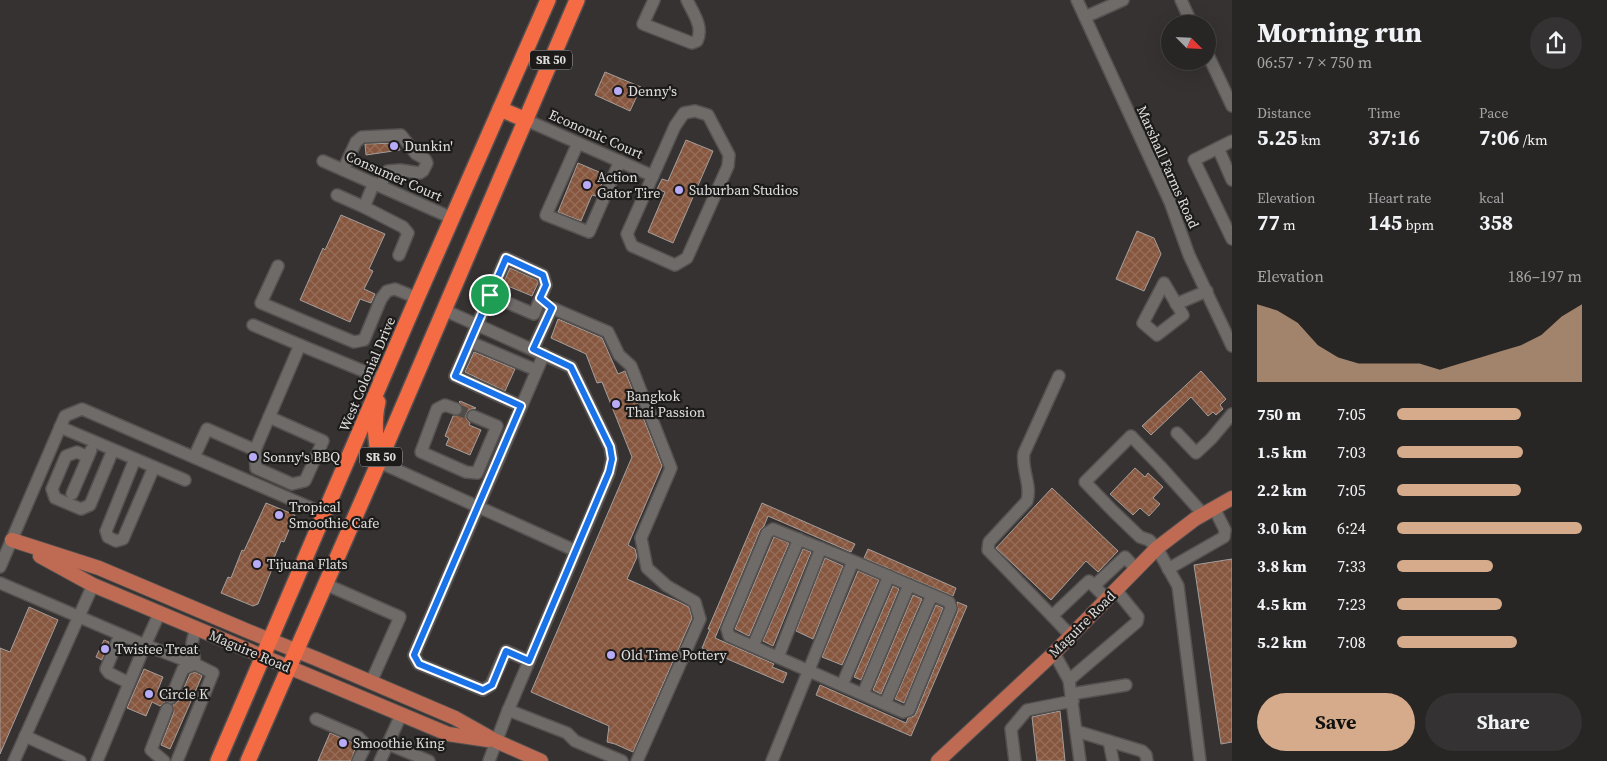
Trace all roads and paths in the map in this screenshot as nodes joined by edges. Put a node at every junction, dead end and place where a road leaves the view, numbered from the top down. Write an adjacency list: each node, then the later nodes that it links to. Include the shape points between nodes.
1 (548, 0): 12 (highway, West Colonial Drive / SR 50)
2 (577, 0): 13 (highway, SR 50)
3 (654, 0): 4 (street, via 643,24 692,43 697,41 700,31)
4 (687, 0)
5 (1077, 0): 9 (street, Marshall Farms Road)
6 (1123, 0): 9 (street)
7 (1181, 0): 8 (street)
8 (1188, 15)
9 (1085, 17): 29 (street, Marshall Farms Road)
10 (1215, 70): 11 (street)
11 (1232, 106)
12 (500, 109): 13 (highway); 25 (highway, West Colonial Drive / SR 50)
13 (526, 120): 15 (street, Economic Court); 35 (highway, SR 50)
14 (1232, 141): 16 (street)
15 (578, 143): 18 (street, Economic Court); 18 (street, via 546,216 589,232)
16 (1218, 148): 21 (street); 26 (street, via 1194,160)
17 (323, 161): 19 (street, Consumer Court)
18 (620, 161): 20 (street, Economic Court)
19 (343, 170): 22 (street, Consumer Court); 22 (street, via 353,147 362,137 401,135 427,163 420,173 388,171)
20 (653, 176): 20 (street, via 684,113 695,111 708,115 729,156 728,166 687,258 675,265 632,246 627,234)
21 (1232, 180)
22 (377, 185): 24 (street); 25 (street, Consumer Court)
23 (337, 194): 24 (street)
24 (364, 207): 27 (street, via 403,227 408,234)
25 (452, 218): 31 (highway, West Colonial Drive / SR 50)
26 (1232, 239)
27 (399, 255)
28 (278, 266): 31 (street, via 261,302 354,342 364,340 387,291 395,289)
29 (1207, 291): 33 (street); 40 (street, Marshall Farms Road)
30 (490, 295): 32 (street, via 534,314); 32 (street, via 506,258 543,275 546,285); 36 (street)
31 (417, 298): 44 (highway, West Colonial Drive / SR 50)
32 (540, 298): 34 (street)
33 (1176, 304)
34 (552, 308): 41 (street); 131 (street, via 608,332 619,355 631,366 671,468 641,538 647,568 667,586 695,602 700,619)
35 (444, 310): 36 (street); 58 (highway, SR 50)
36 (477, 324): 38 (street); 41 (street)
37 (253, 325): 39 (street)
38 (470, 342): 42 (street); 45 (street, via 455,376)
39 (300, 345): 44 (street); 49 (street)
40 (1232, 346)
41 (538, 351): 42 (street); 72 (street, via 571,367 610,447 609,472)
42 (536, 370): 45 (street)
43 (1059, 376): 86 (street, via 1024,453 1022,462 1029,494 1027,500 988,542 988,550)
44 (383, 378): 58 (highway, via 375,414); 67 (highway, West Colonial Drive / SR 50)
45 (521, 406): 61 (street)
46 (456, 409): 60 (street, via 445,404 437,409 420,452 466,472)
47 (1232, 414): 51 (street, via 1196,453)
48 (473, 416): 60 (street, via 496,426)
49 (269, 417): 54 (street); 54 (street, via 323,441 305,481 292,484 256,468)
50 (60, 427): 52 (street); 56 (street, via 65,416 82,408); 68 (street)
51 (1177, 433)
52 (95, 442): 53 (street); 55 (street)
53 (113, 450): 55 (street, via 90,505 81,509 55,498 52,488 66,456 77,452); 57 (street)
54 (255, 450): 56 (street, via 207,428)
55 (88, 457): 63 (street)
56 (194, 457): 67 (street)
57 (136, 459): 59 (street); 59 (street, via 106,531 108,537 116,541 123,539)
58 (379, 462): 65 (street); 79 (highway, SR 50)
59 (154, 467): 62 (street)
60 (477, 473): 61 (street)
61 (489, 479): 65 (street)
62 (185, 480)
63 (72, 494)
64 (1232, 498): 66 (main road, Maguire Road)
65 (477, 507): 72 (street); 98 (street, via 414,655 419,664 483,690 492,685 506,651)
66 (1208, 511): 71 (main road, Maguire Road); 71 (street, via 1131,436 1085,482 1140,537); 76 (street, via 1226,530 1224,537)
67 (325, 514): 91 (highway, West Colonial Drive / SR 50)
68 (6, 538): 74 (street); 80 (main road, Maguire Road); 91 (main road, Maguire Road, via 99,568)
69 (798, 539): 70 (street); 93 (street); 93 (street, via 773,529 767,533 727,630 729,636)
70 (822, 548): 73 (street); 97 (street)
71 (1157, 548): 75 (main road, Maguire Road); 76 (street)
72 (576, 552): 98 (street)
73 (853, 561): 77 (street); 101 (street)
74 (0, 566)
75 (1136, 569): 82 (street, via 1125,557); 84 (main road, Maguire Road)
76 (1168, 569): 138 (street, via 1178,586)
77 (889, 576): 81 (street); 105 (street)
78 (0, 584): 87 (street)
79 (325, 584): 94 (highway, SR 50); 103 (street, via 400,617)
80 (93, 585): 85 (main road, Maguire Road); 87 (street)
81 (909, 585): 83 (street); 107 (street)
82 (1094, 586): 84 (street); 86 (street, via 1089,581)
83 (932, 594): 109 (street); 109 (street, via 949,602 951,608 909,710 903,712)
84 (1111, 594): 90 (main road, Maguire Road); 102 (street, via 1138,618 1137,622)
85 (160, 612): 88 (main road, Maguire Road); 92 (street)
86 (1052, 616): 90 (street)
87 (79, 617): 89 (street); 114 (street)
88 (196, 627): 96 (main road, Maguire Road); 99 (street, via 192,643)
89 (120, 635): 92 (street); 104 (street, via 106,668 109,673)
90 (1071, 636): 95 (main road, Maguire Road)
91 (270, 640): 94 (main road, Maguire Road); 96 (highway, West Colonial Drive / SR 50)
92 (144, 645): 99 (street); 104 (street)
93 (753, 646): 97 (street)
94 (296, 651): 100 (highway, SR 50); 103 (main road, Maguire Road)
95 (1054, 652): 102 (street); 133 (main road, Maguire Road)
96 (264, 656): 100 (main road, Maguire Road); 123 (highway, West Colonial Drive / SR 50)
97 (778, 657): 101 (street)
98 (529, 661): 110 (street)
99 (195, 664): 121 (street, via 183,669 150,750); 122 (street, via 213,673)
100 (289, 667): 111 (main road, Maguire Road); 124 (highway, SR 50)
101 (808, 670): 105 (street); 132 (street)
102 (1069, 680): 108 (street)
103 (371, 682): 115 (main road, Maguire Road, via 456,718)
104 (129, 683): 120 (street)
105 (842, 685): 107 (street)
106 (1126, 685): 108 (street)
107 (863, 694): 109 (street)
108 (1072, 698): 113 (street); 134 (street, via 1027,710 1011,729)
109 (885, 704)
110 (508, 710): 115 (street); 130 (street, via 567,733 575,741)
111 (401, 714): 115 (main road, Maguire Road, via 448,734); 117 (street)
112 (316, 719): 125 (street, via 364,742)
113 (1076, 731): 116 (street); 135 (street)
114 (25, 736): 118 (street); 119 (street)
115 (496, 741): 128 (street); 129 (main road, Maguire Road)
116 (1109, 741): 136 (street); 137 (street, via 1142,751)
117 (388, 744): 126 (street); 127 (street)
118 (14, 761)
119 (80, 761)
120 (97, 761)
121 (164, 761)
122 (177, 761)
123 (218, 761)
124 (248, 761)
125 (358, 761)
126 (380, 761)
127 (429, 761)
128 (489, 761)
129 (541, 761)
130 (622, 761)
131 (637, 761)
132 (772, 761)
133 (938, 761)
134 (1015, 761)
135 (1080, 761)
136 (1113, 761)
137 (1147, 761)
138 (1200, 761)

